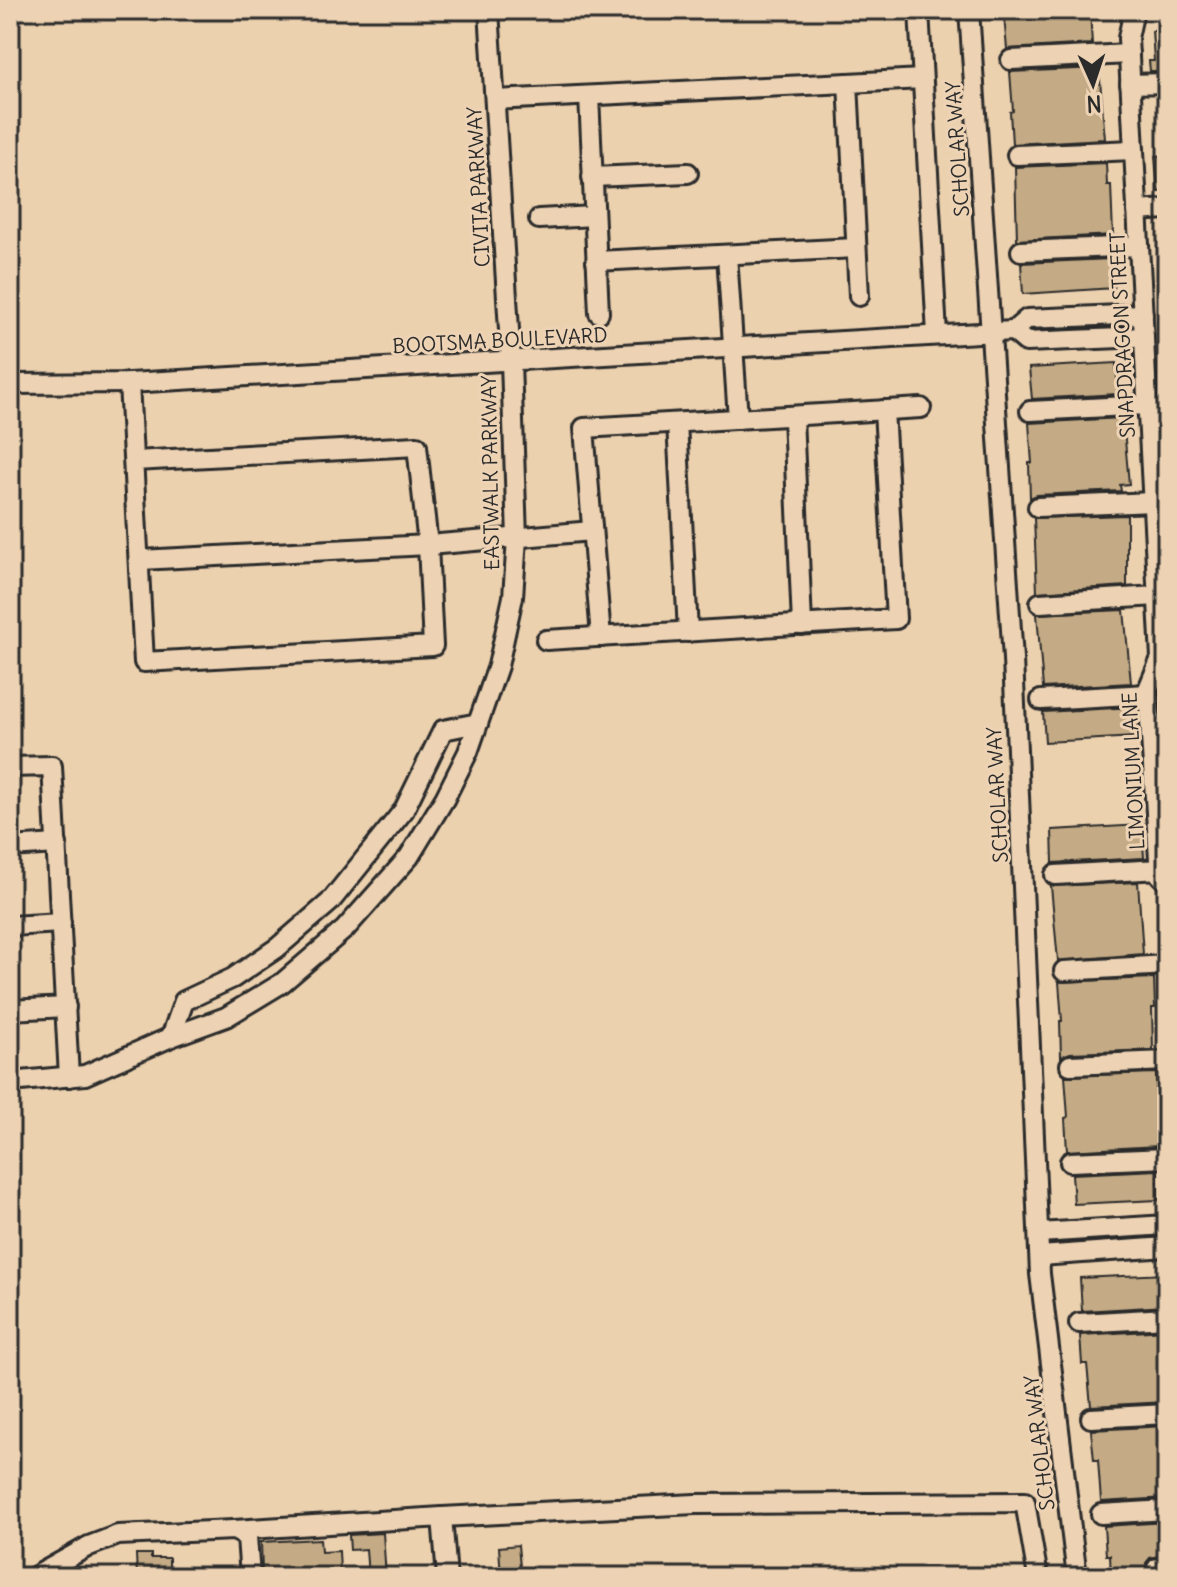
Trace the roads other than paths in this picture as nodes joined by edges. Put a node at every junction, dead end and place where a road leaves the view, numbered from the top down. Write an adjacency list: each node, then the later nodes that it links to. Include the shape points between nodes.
1 (489, 10): 12 (street, CIVITA PARKWAY)
2 (919, 10): 7 (street)
3 (969, 10): 29 (street, SCHOLAR WAY)
4 (1134, 10): 5 (street, SNAPDRAGON STREET)
5 (1129, 54): 6 (street); 10 (street, SNAPDRAGON STREET)
6 (1011, 60)
7 (922, 79): 8 (street); 31 (street)
8 (848, 83): 11 (street); 22 (street)
9 (1167, 83): 10 (street)
10 (1130, 84): 13 (street, SNAPDRAGON STREET)
11 (589, 96): 12 (street); 16 (street)
12 (495, 100): 34 (street, CIVITA PARKWAY)
13 (1134, 150): 14 (street); 18 (street, SNAPDRAGON STREET)
14 (1017, 155)
15 (688, 173): 16 (street)
16 (592, 177): 19 (street)
17 (1167, 209): 18 (street)
18 (1137, 211): 21 (street, SNAPDRAGON STREET)
19 (594, 216): 20 (street); 25 (street)
20 (539, 219)
21 (1139, 246): 23 (street); 28 (street, SNAPDRAGON STREET)
22 (856, 248): 24 (street); 26 (street)
23 (1021, 251)
24 (727, 255): 25 (street); 33 (street)
25 (596, 261): 27 (street)
26 (859, 296)
27 (599, 313)
28 (1143, 314): 30 (street, via 1027,319); 32 (street, SNAPDRAGON STREET)
29 (992, 331): 30 (street, BOOTSMA BOULEVARD); 31 (street, BOOTSMA BOULEVARD); 81 (street, SCHOLAR WAY)
30 (1013, 331): 32 (street, via 1026,342)
31 (937, 335): 33 (street, BOOTSMA BOULEVARD)
32 (1144, 337): 37 (street, SNAPDRAGON STREET)
33 (733, 348): 34 (street, BOOTSMA BOULEVARD); 42 (street)
34 (511, 362): 35 (street, BOOTSMA BOULEVARD); 49 (street, EASTWALK PARKWAY)
35 (129, 383): 36 (street, BOOTSMA BOULEVARD); 45 (street)
36 (10, 384)
37 (1147, 405): 40 (street); 44 (street, SNAPDRAGON STREET)
38 (921, 408): 39 (street)
39 (884, 410): 41 (street); 54 (street, via 896,619)
40 (1030, 411)
41 (793, 416): 42 (street); 54 (street)
42 (738, 419): 43 (street)
43 (677, 423): 48 (street, via 584,428); 55 (street)
44 (1159, 456): 46 (street, SNAPDRAGON STREET)
45 (134, 461): 50 (street, via 417,446); 51 (street)
46 (1153, 502): 47 (street); 52 (street, SNAPDRAGON STREET)
47 (1038, 507)
48 (592, 531): 49 (street); 56 (street)
49 (517, 538): 50 (street); 61 (street, EASTWALK PARKWAY, via 513,597 498,666)
50 (428, 545): 51 (street); 51 (street, via 433,646 144,662)
51 (140, 560)
52 (1160, 585): 53 (street); 58 (street, SNAPDRAGON STREET)
53 (1040, 603)
54 (802, 625): 55 (street)
55 (688, 632): 56 (street)
56 (601, 637): 57 (street)
57 (546, 640)
58 (1164, 658): 59 (street, LIMONIUM LANE)
59 (1148, 694): 60 (street); 66 (street, LIMONIUM LANE)
60 (1041, 700)
61 (478, 723): 73 (street, EASTWALK PARKWAY, via 445,798 409,857 345,929 282,983 226,1017); 73 (street, via 443,730 404,810 330,902 233,978 184,1001)
62 (10, 767): 63 (street, via 52,766)
63 (57, 844): 64 (street); 67 (street)
64 (10, 847)
65 (1055, 875): 66 (street)
66 (1164, 875)
67 (61, 923): 68 (street); 71 (street)
68 (10, 926)
69 (1167, 965): 70 (street)
70 (1064, 971)
71 (66, 1007): 72 (street); 76 (street)
72 (10, 1010)
73 (171, 1037): 76 (street, EASTWALK PARKWAY)
74 (1167, 1061): 75 (street)
75 (1070, 1065)
76 (69, 1077): 77 (street, EASTWALK PARKWAY)
77 (10, 1082)
78 (1167, 1158): 79 (street)
79 (1070, 1162)
80 (1167, 1225): 81 (street)
81 (1039, 1233): 83 (street, SCHOLAR WAY)
82 (1167, 1247): 83 (street)
83 (1040, 1256): 97 (street, SCHOLAR WAY)
84 (1167, 1318): 85 (street)
85 (1079, 1323)
86 (1167, 1414): 87 (street)
87 (1091, 1418)
88 (1167, 1510): 89 (street)
89 (1101, 1514)
90 (442, 1517): 91 (street); 95 (street); 96 (street, via 695,1504 1025,1502)
91 (234, 1530): 92 (street, via 118,1535 89,1546); 94 (street, via 247,1537)
92 (62, 1569): 93 (street)
93 (34, 1577)
94 (250, 1577)
95 (447, 1577)
96 (1038, 1577)
97 (1077, 1577)

